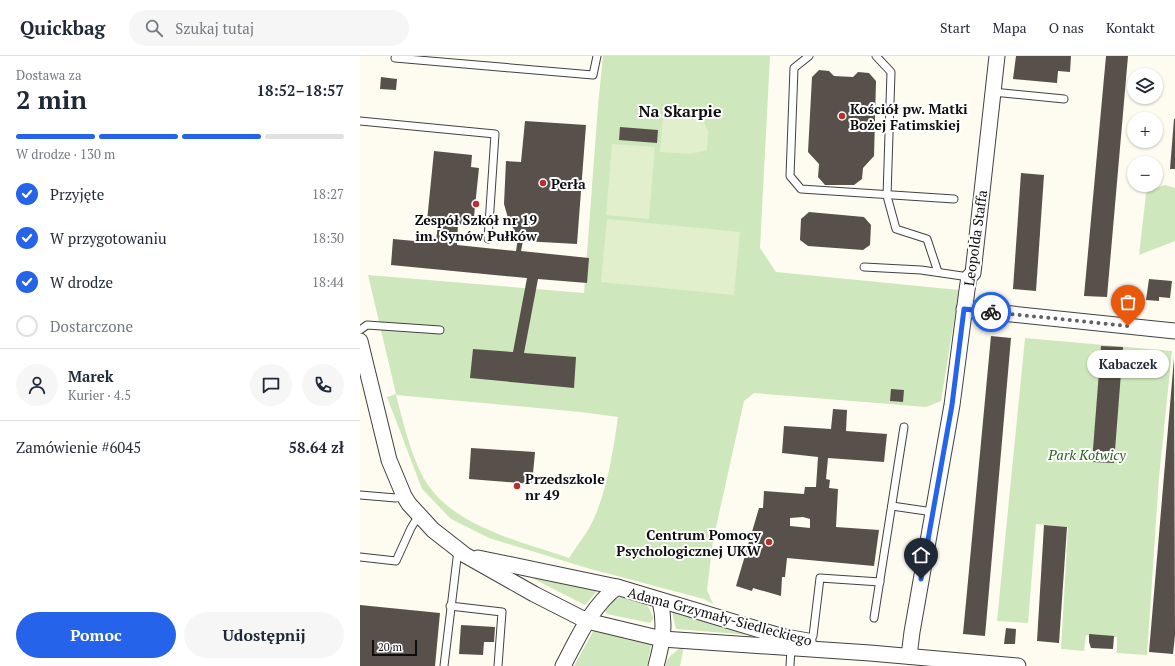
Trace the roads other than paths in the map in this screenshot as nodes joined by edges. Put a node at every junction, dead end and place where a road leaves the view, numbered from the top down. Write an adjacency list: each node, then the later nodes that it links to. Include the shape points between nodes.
1 (597, 56): 5 (lane, via 593,75)
2 (808, 56): 9 (lane, via 794,68 790,176 801,189)
3 (876, 56): 9 (lane, via 891,72)
4 (997, 56): 6 (street, Leopolda Staffa)
5 (395, 58)
6 (993, 92): 7 (lane); 14 (street, Leopolda Staffa)
7 (1064, 99)
8 (360, 121): 11 (lane, via 495,134)
9 (887, 196): 10 (lane); 13 (lane, via 896,229 927,239)
10 (954, 199)
11 (488, 240)
12 (864, 267): 13 (lane)
13 (938, 272): 14 (lane)
14 (970, 277): 15 (street, Leopolda Staffa)
15 (964, 309): 18 (street); 24 (street, Leopolda Staffa, via 952,405)
16 (360, 330): 17 (lane, via 366,325)
17 (440, 330)
18 (1175, 331)
19 (360, 341): 22 (street, Adama Grzymały-Siedleckiego, via 389,460)
20 (904, 427): 23 (lane)
21 (360, 495): 22 (lane, via 396,498)
22 (404, 496): 25 (street, Adama Grzymały-Siedleckiego)
23 (892, 506): 24 (lane); 28 (lane)
24 (933, 512): 38 (street, Leopolda Staffa)
25 (419, 515): 26 (street, Adama Grzymały-Siedleckiego, via 433,530); 27 (lane, via 396,560)
26 (461, 552): 29 (street, Adama Grzymały-Siedleckiego); 31 (lane); 33 (street, Adama Grzymały-Siedleckiego)
27 (360, 557)
28 (880, 582): 32 (lane); 34 (lane, via 820,578)
29 (617, 587): 30 (street, Adama Grzymały-Siedleckiego); 33 (street, Adama Grzymały-Siedleckiego, via 604,597)
30 (660, 601): 35 (street, via 663,614); 37 (street, Adama Grzymały-Siedleckiego, via 780,636)
31 (450, 606): 39 (lane); 40 (lane, via 502,612)
32 (874, 618)
33 (587, 621): 35 (street, Adama Grzymały-Siedleckiego); 41 (street, Adama Grzymały-Siedleckiego)
34 (813, 636)
35 (662, 639): 36 (street, Adama Grzymały-Siedleckiego); 42 (street)
36 (791, 648): 37 (street, Adama Grzymały-Siedleckiego); 43 (lane)
37 (870, 653): 38 (street, Adama Grzymały-Siedleckiego)
38 (910, 656): 44 (street, Adama Grzymały-Siedleckiego)
39 (444, 666)
40 (498, 666)
41 (563, 666)
42 (656, 666)
43 (790, 666)
44 (1018, 666)

